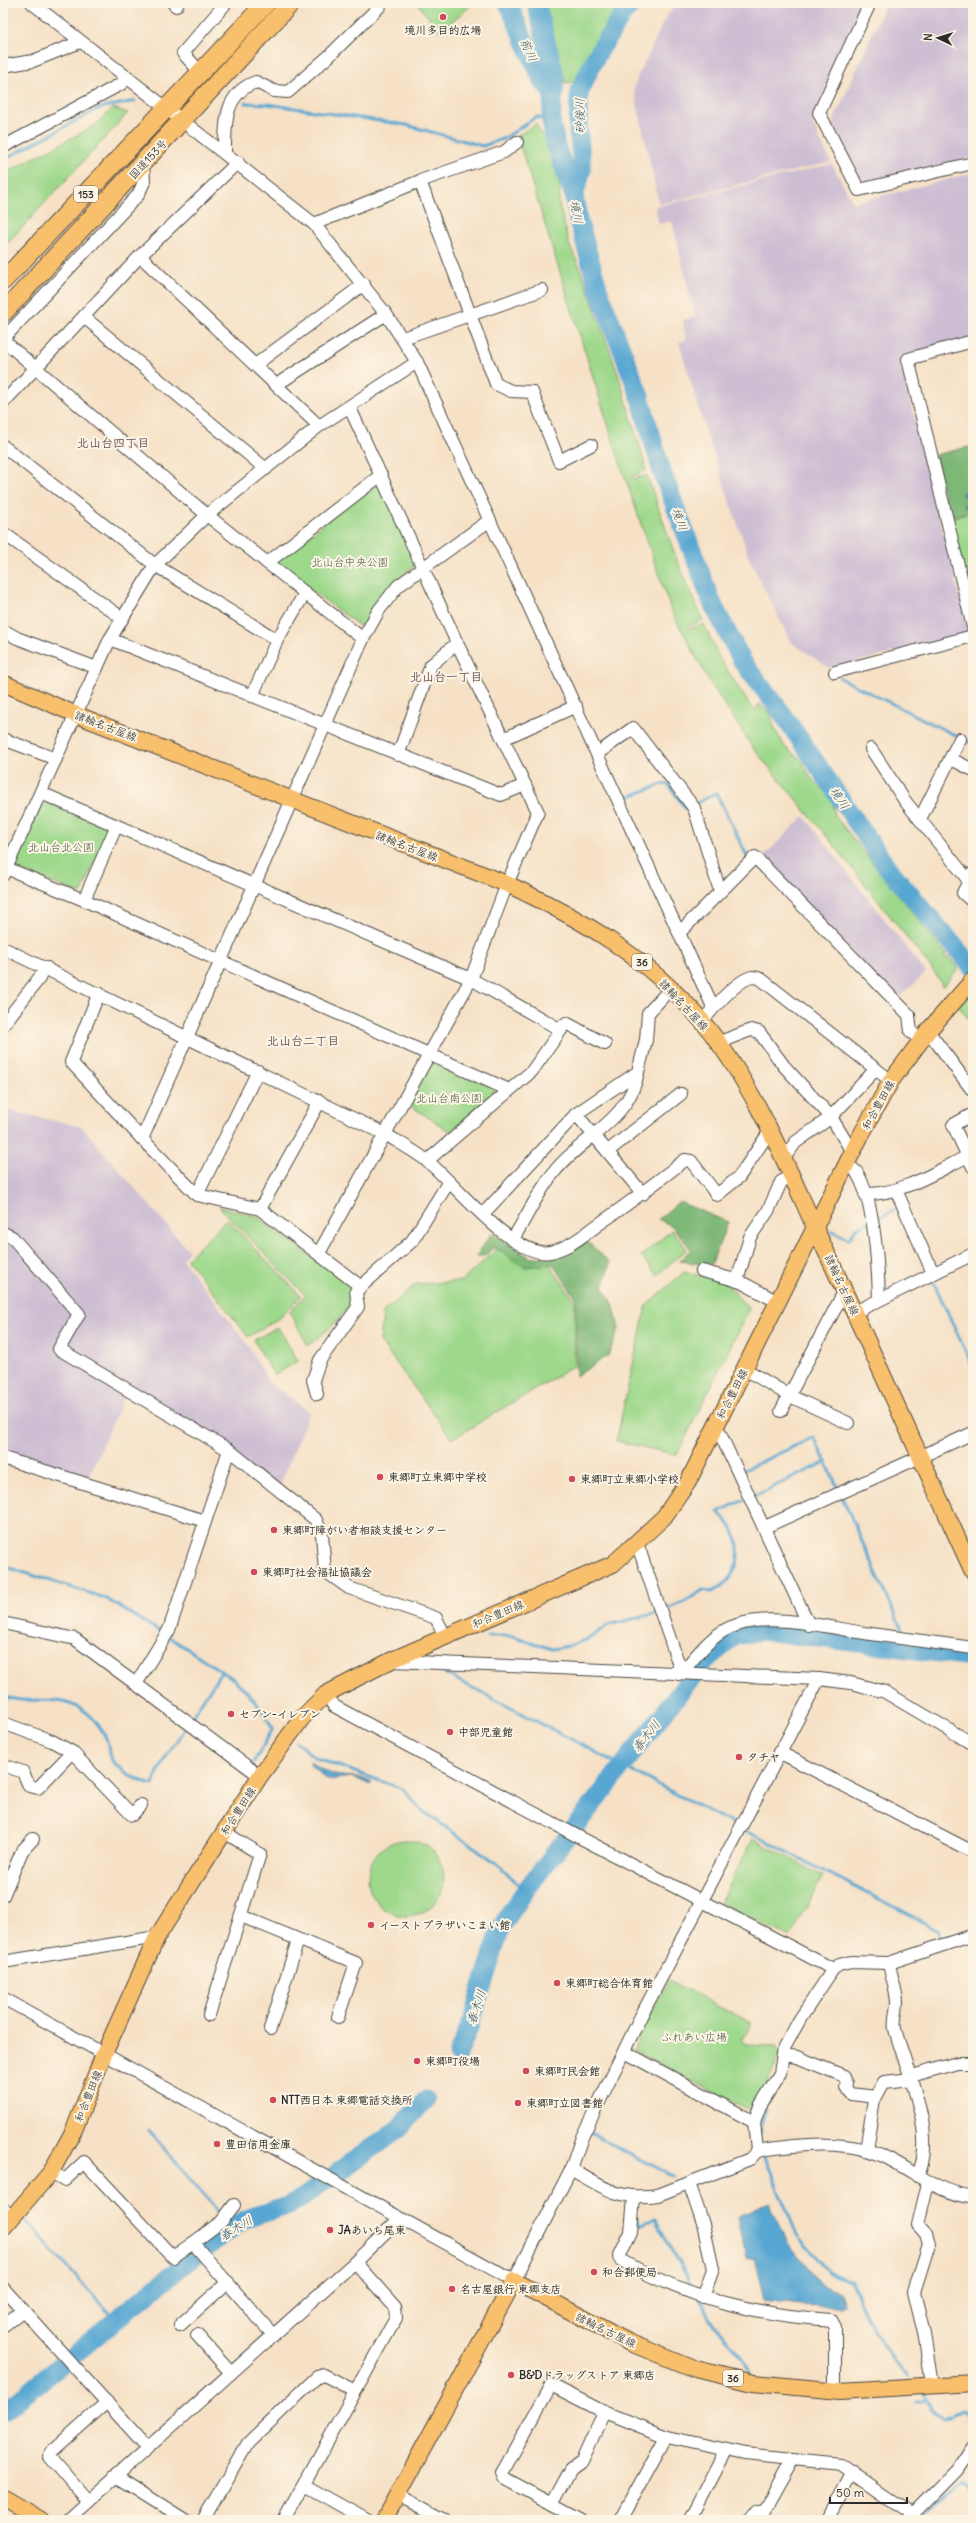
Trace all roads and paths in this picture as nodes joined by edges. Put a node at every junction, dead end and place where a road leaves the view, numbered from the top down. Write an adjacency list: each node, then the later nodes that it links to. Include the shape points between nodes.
1 (32, 3): 9 (street)
2 (173, 3): 3 (street, via 176,6)
3 (178, 3)
4 (226, 3): 11 (street, via 183,53)
5 (266, 3): 11 (highway, 国道153号 / 153)
6 (291, 3): 14 (highway, 国道153号 / 153)
7 (870, 3): 20 (street, via 819,113 859,190)
8 (380, 6): 17 (street, via 288,92 274,91 256,82 243,89 228,106)
9 (80, 42): 10 (street, via 33,61); 12 (street)
10 (3, 66)
11 (201, 73): 13 (highway, 国道153号 / 153)
12 (128, 77): 13 (street); 16 (street, via 121,84)
13 (168, 108): 14 (street); 24 (highway, 国道153号 / 153)
14 (184, 120): 17 (street); 19 (highway, 国道153号 / 153)
15 (517, 142): 21 (street, via 504,152)
16 (3, 147)
17 (225, 152): 18 (street)
18 (238, 162): 22 (street); 23 (street)
19 (143, 164): 27 (highway, 国道153号 / 153); 32 (street, via 144,182 138,195)
20 (973, 164)
21 (420, 181): 22 (street); 29 (street)
22 (314, 224): 25 (street)
23 (140, 256): 30 (street); 35 (street)
24 (3, 280)
25 (364, 284): 28 (street); 35 (street)
26 (542, 290): 29 (street)
27 (3, 313)
28 (386, 314): 31 (street); 37 (street)
29 (471, 314): 31 (street); 41 (street, via 496,384 511,391 532,392 559,461)
30 (84, 316): 36 (street); 43 (street)
31 (403, 338): 34 (street)
32 (3, 340): 36 (street)
33 (973, 341): 53 (street, via 908,359)
34 (417, 362): 39 (street); 46 (street)
35 (255, 365): 37 (street)
36 (34, 368): 38 (street); 45 (street)
37 (276, 385): 40 (street)
38 (3, 403)
39 (350, 408): 40 (street); 44 (street)
40 (319, 426): 43 (street)
41 (591, 445)
42 (3, 446): 49 (street)
43 (266, 469): 45 (street)
44 (381, 476): 48 (street); 50 (street)
45 (207, 515): 48 (street); 49 (street)
46 (490, 520): 50 (street); 64 (street)
47 (3, 534): 52 (street)
48 (267, 563): 51 (street)
49 (155, 565): 52 (street); 58 (street)
50 (423, 567): 57 (street, via 398,586 379,610); 59 (street)
51 (305, 593): 57 (street); 58 (street)
52 (122, 618): 56 (street)
53 (973, 627)
54 (3, 630): 60 (street, via 17,638)
55 (973, 636): 61 (street)
56 (110, 639): 60 (street); 63 (street)
57 (363, 639): 66 (street)
58 (278, 640): 63 (street)
59 (457, 644): 68 (street); 72 (street, via 431,665)
60 (96, 668): 65 (street)
61 (835, 672)
62 (3, 683): 65 (main road, 諸輪名古屋線 / 36)
63 (252, 696): 66 (street)
64 (576, 706): 68 (street); 71 (street)
65 (77, 715): 73 (street); 78 (main road, 諸輪名古屋線 / 36)
66 (325, 725): 72 (street); 78 (street)
67 (3, 739): 73 (street)
68 (503, 739): 76 (street)
69 (960, 739): 74 (street)
70 (871, 749): 79 (street)
71 (597, 754): 85 (street, via 632,728 694,808); 88 (street)
72 (398, 755): 76 (street, via 501,795)
73 (56, 759): 77 (street)
74 (951, 759): 75 (street); 79 (street)
75 (973, 770)
76 (526, 785): 84 (street, via 538,812)
77 (41, 793): 80 (street); 81 (street)
78 (292, 800): 83 (street); 84 (main road, 諸輪名古屋線 / 36)
79 (920, 819): 82 (street)
80 (116, 827): 83 (street); 86 (street)
81 (5, 872): 86 (street)
82 (971, 877): 87 (street, via 964,893)
83 (253, 884): 90 (street); 92 (street)
84 (507, 884): 92 (street); 94 (main road, 諸輪名古屋線 / 36, via 559,908 606,935)
85 (720, 891): 88 (street); 100 (street, via 755,856 908,1015 911,1032)
86 (84, 900): 90 (street)
87 (973, 902)
88 (680, 932): 96 (street)
89 (3, 948): 91 (street)
90 (219, 960): 101 (street); 104 (street)
91 (47, 968): 95 (street); 98 (street)
92 (470, 979): 99 (street); 104 (street)
93 (973, 980): 100 (main road, 和合豊田線)
94 (671, 988): 97 (main road, 諸輪名古屋線 / 36); 107 (street, via 648,1013 646,1040)
95 (99, 993): 101 (street); 119 (street, via 70,1062)
96 (714, 1007): 97 (street); 105 (street, via 745,980 752,977 761,979)
97 (702, 1022): 102 (main road, 諸輪名古屋線 / 36)
98 (3, 1026)
99 (559, 1029): 103 (street, via 566,1023); 109 (street, via 561,1030 532,1071)
100 (924, 1035): 108 (main road, 和合豊田線); 110 (street)
101 (186, 1036): 106 (street); 119 (street)
102 (717, 1043): 115 (street, via 751,1030 759,1032 784,1066); 116 (main road, 諸輪名古屋線 / 36, via 740,1074)
103 (605, 1044)
104 (429, 1055): 109 (street); 117 (street)
105 (876, 1069): 108 (street); 115 (street)
106 (258, 1070): 112 (street); 131 (street)
107 (638, 1072): 113 (street); 118 (street, via 624,1108)
108 (891, 1081): 120 (main road, 和合豊田線)
109 (509, 1090): 123 (street)
110 (973, 1091)
111 (681, 1094): 121 (street)
112 (320, 1101): 117 (street); 132 (street)
113 (576, 1114): 118 (street); 133 (street)
114 (973, 1114): 124 (street, via 953,1125)
115 (831, 1117): 120 (street, via 848,1145); 122 (street, via 796,1142)
116 (770, 1131): 122 (main road, 諸輪名古屋線 / 36); 129 (street, via 739,1177 717,1195 690,1161 685,1160)
117 (385, 1134): 123 (street); 137 (street)
118 (594, 1134): 121 (street); 136 (street, via 554,1172)
119 (142, 1139): 131 (street)
120 (855, 1149): 125 (main road, 和合豊田線)
121 (608, 1151): 129 (street)
122 (783, 1159): 126 (main road, 諸輪名古屋線 / 36)
123 (427, 1160): 127 (street)
124 (970, 1161): 128 (street)
125 (848, 1166): 130 (street, via 857,1172); 134 (main road, 和合豊田線)
126 (790, 1175): 134 (main road, 諸輪名古屋線 / 36); 141 (street, via 781,1182 768,1210 750,1237)
127 (448, 1183): 133 (street); 142 (street, via 412,1241)
128 (896, 1190): 130 (street); 140 (street)
129 (643, 1194): 136 (street, via 571,1244 550,1252 531,1250)
130 (865, 1194): 144 (street, via 877,1248)
131 (197, 1195): 132 (street)
132 (260, 1209): 137 (street)
133 (483, 1214): 136 (street)
134 (816, 1228): 143 (main road, 諸輪名古屋線 / 36); 145 (main road, 和合豊田線)
135 (3, 1232): 154 (street, via 12,1237 79,1314 59,1348)
136 (513, 1239)
137 (319, 1253): 142 (street)
138 (973, 1254): 140 (street)
139 (702, 1271): 141 (street)
140 (933, 1273): 144 (street)
141 (737, 1281): 145 (street)
142 (360, 1286): 148 (street, via 356,1291 358,1307 320,1360 313,1380)
143 (845, 1290): 146 (main road, 諸輪名古屋線 / 36); 149 (street)
144 (879, 1299): 146 (street)
145 (778, 1302): 147 (main road, 和合豊田線)
146 (855, 1312): 155 (main road, 諸輪名古屋線 / 36)
147 (745, 1369): 149 (street); 152 (main road, 和合豊田線)
148 (317, 1394)
149 (790, 1396): 150 (street); 151 (street)
150 (781, 1411)
151 (848, 1423)
152 (716, 1425): 158 (street); 159 (main road, 和合豊田線, via 678,1498 664,1517)
153 (973, 1433): 155 (street)
154 (229, 1450): 157 (street); 163 (street, via 316,1520 322,1534 325,1571 349,1588 436,1618)
155 (921, 1457): 158 (street); 160 (main road, 諸輪名古屋線 / 36)
156 (3, 1458): 157 (street)
157 (205, 1521): 168 (street, via 169,1630)
158 (765, 1527): 162 (street)
159 (637, 1543): 163 (main road, 和合豊田線, via 612,1564 593,1574); 166 (street)
160 (973, 1572)
161 (3, 1623): 168 (street, via 75,1639)
162 (809, 1625): 164 (street); 166 (street, via 760,1621 735,1625 714,1638)
163 (445, 1636): 165 (main road, 和合豊田線)
164 (973, 1648)
165 (392, 1660): 166 (street); 169 (main road, 和合豊田線)
166 (683, 1671): 167 (street, via 704,1675)
167 (819, 1679): 171 (street, via 851,1683 885,1692); 173 (street)
168 (136, 1684): 175 (street)
169 (326, 1694): 175 (main road, 和合豊田線, via 302,1718); 181 (street, via 334,1706)
170 (3, 1723): 172 (street, via 52,1741)
171 (973, 1744)
172 (72, 1752): 174 (street, via 38,1788 29,1786 23,1772); 176 (street, via 132,1815)
173 (778, 1752): 179 (street); 181 (street)
174 (3, 1765)
175 (260, 1776): 177 (main road, 和合豊田線)
176 (140, 1805)
177 (224, 1832): 182 (street, via 260,1854); 184 (main road, 和合豊田線)
178 (33, 1839): 180 (street, via 22,1851)
179 (973, 1852)
180 (3, 1896)
181 (701, 1902): 188 (street); 193 (street)
182 (241, 1916): 185 (street); 190 (street)
183 (973, 1935): 187 (street)
184 (156, 1937): 186 (street); 194 (main road, 和合豊田線)
185 (298, 1940): 191 (street, via 356,1963); 192 (street)
186 (3, 1962)
187 (889, 1963): 188 (street, via 851,1962); 197 (street, via 897,2003 894,2026)
188 (833, 1969): 195 (street, via 800,2019 784,2048)
189 (3, 1998): 194 (street)
190 (209, 2015)
191 (338, 2017)
192 (270, 2029)
193 (625, 2052): 199 (street); 202 (street, via 582,2137)
194 (104, 2054): 203 (main road, 和合豊田線, via 74,2130); 211 (street)
195 (784, 2055): 198 (street, via 797,2057 844,2076 846,2088 851,2094); 199 (street, via 780,2073 760,2106)
196 (973, 2063): 197 (street, via 957,2063)
197 (912, 2077): 198 (street, via 884,2082); 204 (street, via 922,2121 921,2168)
198 (876, 2096): 200 (street)
199 (754, 2122): 201 (street)
200 (866, 2150): 201 (street, via 808,2144); 204 (street, via 891,2159)
201 (757, 2151): 205 (street, via 750,2159)
202 (571, 2169): 207 (street, via 603,2187); 214 (street)
203 (51, 2172): 210 (main road, 和合豊田線); 212 (street, via 65,2180 84,2162 173,2257)
204 (917, 2176): 206 (street)
205 (689, 2183): 207 (street, via 658,2195); 217 (street, via 703,2224 713,2269)
206 (928, 2183): 208 (street, via 950,2193); 225 (street, via 918,2225 926,2234 929,2244 914,2292)
207 (634, 2197): 217 (street, via 631,2232 620,2255 621,2260 675,2287)
208 (973, 2198)
209 (234, 2205): 212 (street, via 222,2222)
210 (6, 2218)
211 (400, 2218): 213 (street); 214 (street)
212 (193, 2243): 215 (street)
213 (355, 2262): 222 (street); 227 (street, via 397,2312)
214 (514, 2281): 226 (main road, 諸輪名古屋線 / 36, via 607,2332 692,2368 753,2383); 238 (main road)
215 (228, 2282): 219 (street); 222 (street)
216 (3, 2288): 218 (street)
217 (704, 2297): 226 (street, via 768,2314 831,2320 835,2327)
218 (23, 2310): 220 (street); 228 (street)
219 (180, 2325)
220 (3, 2326)
221 (197, 2335): 223 (street)
222 (273, 2335): 223 (street)
223 (231, 2373): 232 (street)
224 (973, 2382): 225 (main road, 諸輪名古屋線 / 36)
225 (932, 2384): 226 (main road, 諸輪名古屋線 / 36)
226 (835, 2390)
227 (355, 2391): 237 (street); 249 (street, via 324,2375 317,2377 248,2443)
228 (107, 2402): 232 (street); 240 (street, via 51,2452 50,2457)
229 (604, 2412): 230 (street); 241 (street, via 585,2449 582,2461 571,2468); 241 (street, via 556,2386 551,2385 548,2388 502,2473 504,2478)
230 (666, 2437): 233 (street); 255 (street)
231 (973, 2446): 244 (street, via 957,2470)
232 (147, 2447): 236 (street)
233 (726, 2451): 234 (street); 256 (street)
234 (793, 2459): 235 (street, via 833,2462); 243 (street)
235 (853, 2471): 244 (street); 258 (street)
236 (115, 2476): 240 (street); 248 (street)
237 (304, 2485): 250 (street); 251 (street)
238 (398, 2495): 252 (main road); 253 (street)
239 (3, 2498): 246 (main road)
240 (88, 2501): 247 (street)
241 (552, 2504): 254 (street)
242 (3, 2509): 245 (main road)
243 (763, 2515): 257 (street, via 759,2510)
244 (910, 2517)
245 (22, 2520)
246 (41, 2520)
247 (67, 2520)
248 (185, 2520)
249 (202, 2520)
250 (284, 2520)
251 (367, 2520)
252 (384, 2520)
253 (445, 2520)
254 (582, 2520)
255 (620, 2520)
256 (690, 2520)
257 (751, 2520)
258 (827, 2520)

